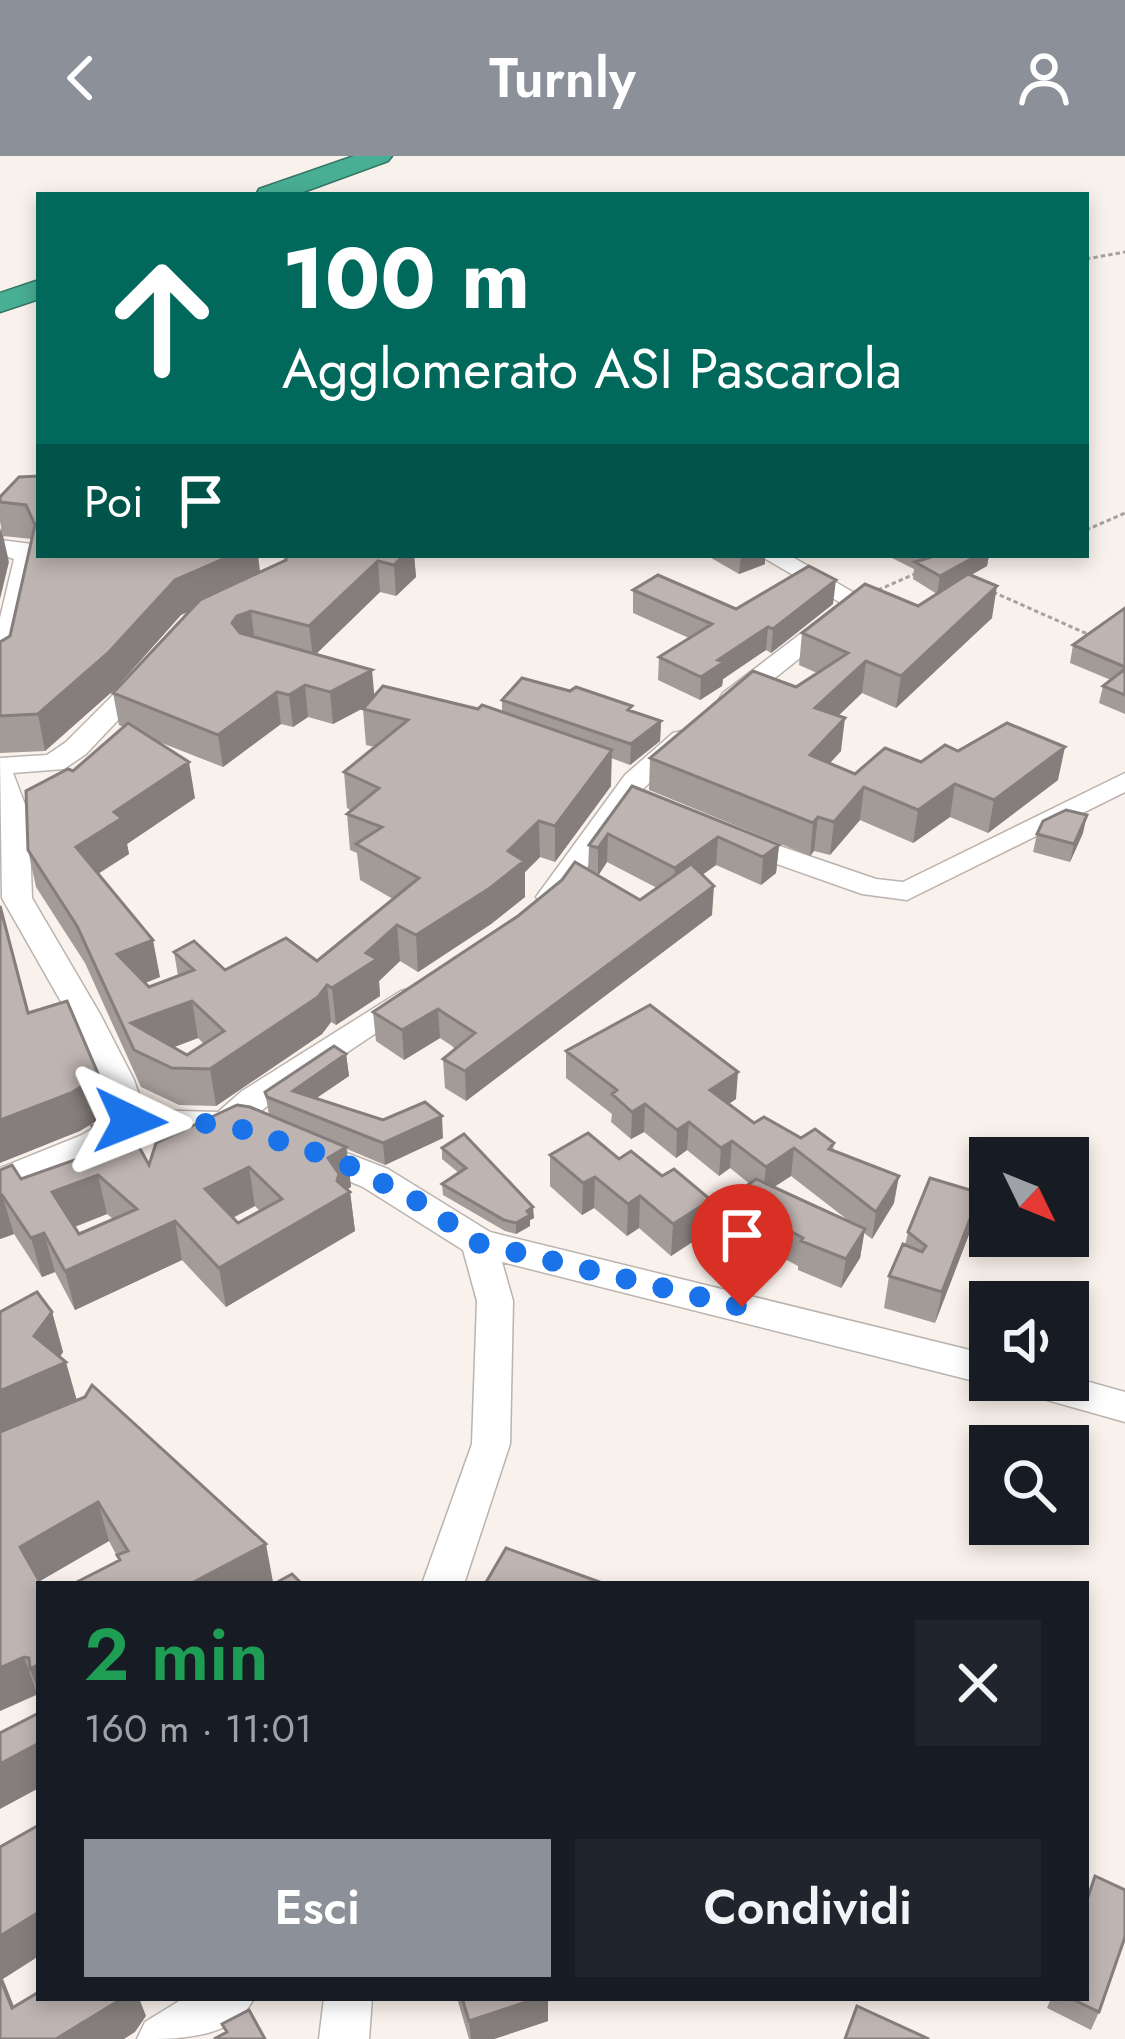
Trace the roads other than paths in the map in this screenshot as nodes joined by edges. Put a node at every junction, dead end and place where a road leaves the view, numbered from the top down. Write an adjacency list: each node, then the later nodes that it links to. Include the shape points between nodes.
1 (380, 156): 3 (highway)
2 (408, 156): 4 (highway)
3 (278, 192)
4 (308, 192)
5 (36, 278): 6 (highway)
6 (0, 290)
7 (36, 290): 8 (highway)
8 (0, 303)
9 (21, 542): 12 (street)
10 (777, 558): 16 (street, via 858,602 688,734 631,789)
11 (167, 653): 13 (street, via 64,756)
12 (0, 670)
13 (0, 770): 18 (street, via 15,815 17,898 85,1014)
14 (1125, 781): 15 (street, via 907,891 872,889)
15 (714, 831)
16 (535, 911)
17 (441, 980): 19 (street)
18 (130, 1121): 19 (street); 20 (street)
19 (225, 1124): 21 (street, via 334,1158)
20 (0, 1182)
21 (478, 1243): 22 (street); 25 (street, via 495,1301 491,1444)
22 (969, 1365)
23 (1089, 1397): 24 (street)
24 (1125, 1407)
25 (444, 1581)
26 (225, 2001): 27 (street)
27 (162, 2039)

